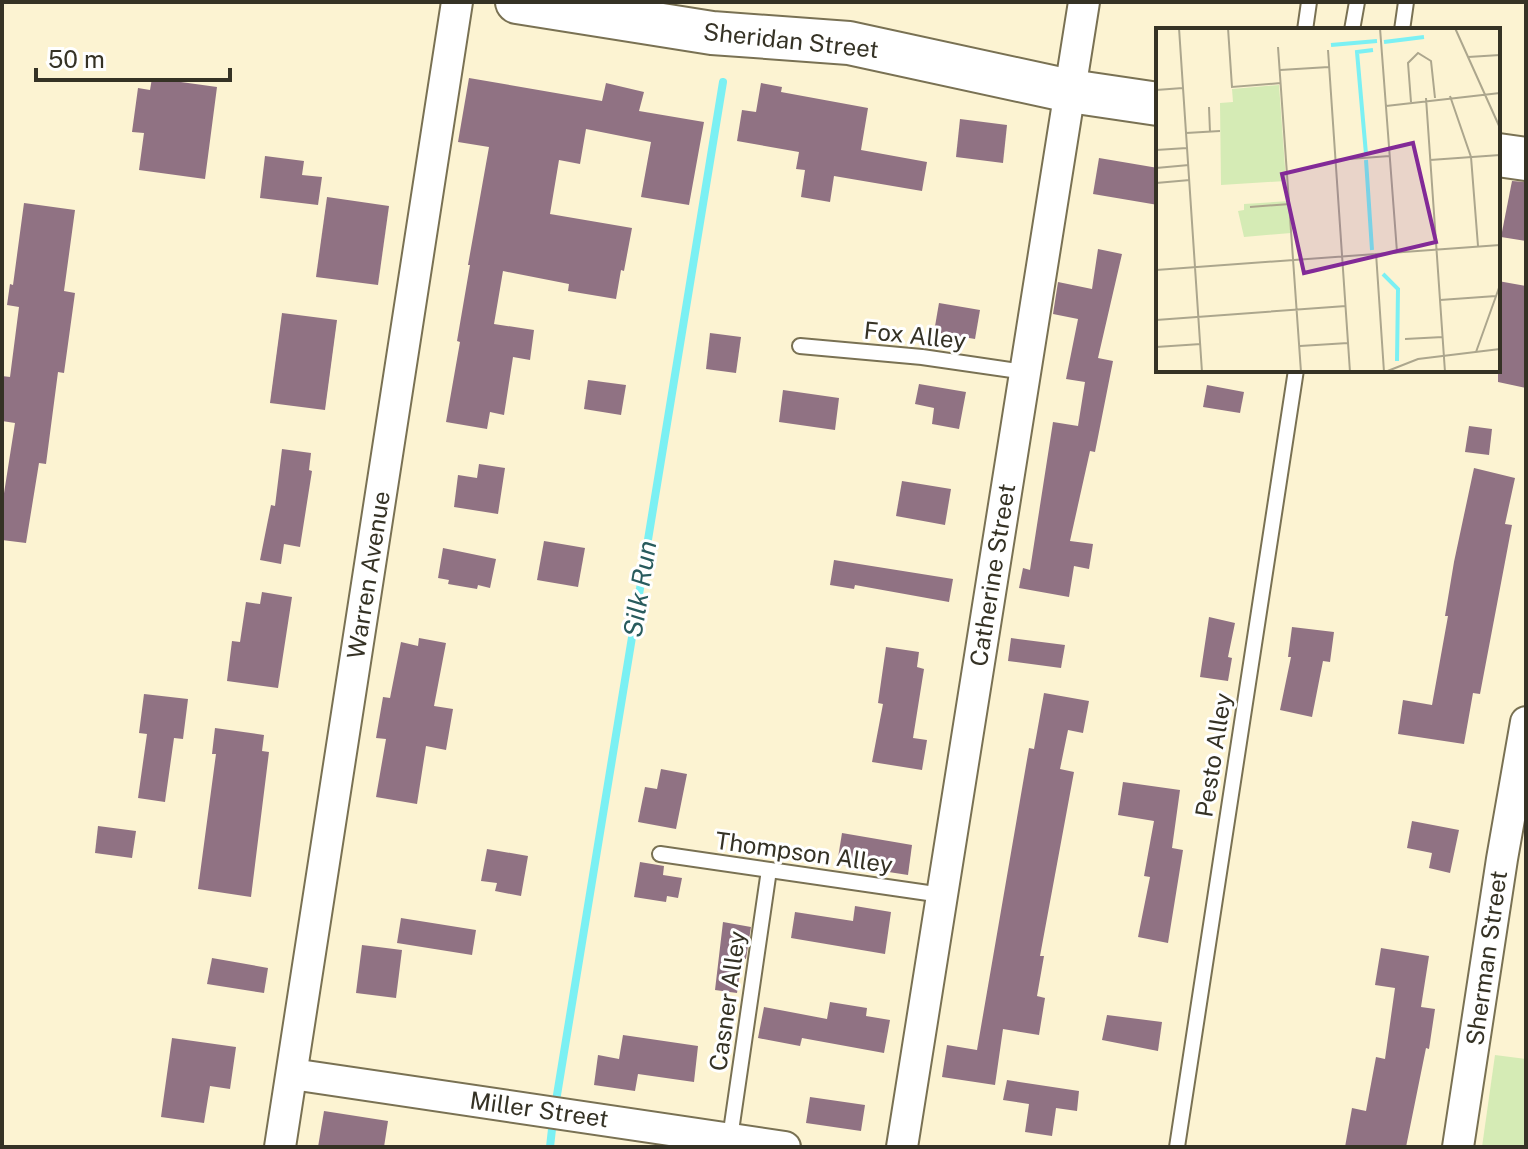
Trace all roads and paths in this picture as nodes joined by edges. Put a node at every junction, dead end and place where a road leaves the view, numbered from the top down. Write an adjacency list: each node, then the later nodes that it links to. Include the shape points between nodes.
1 (457, 2): 24 (street, Warren Avenue)
2 (517, 2): 7 (street, Sheridan Street)
3 (1084, 2): 12 (street, Catherine Street)
4 (1309, 2): 9 (lane)
5 (1357, 2): 10 (lane)
6 (1406, 2): 11 (lane)
7 (585, 7): 8 (street, Sheridan Street)
8 (690, 16): 12 (street, Sheridan Street, via 849,43)
9 (1305, 28)
10 (1352, 28)
11 (1402, 28)
12 (1070, 91): 13 (street, Sheridan Street); 17 (street, Catherine Street)
13 (1156, 104)
14 (1500, 155): 15 (street)
15 (1526, 159)
16 (800, 346): 17 (lane, Fox Alley)
17 (1025, 372): 23 (street, Catherine Street)
18 (1296, 372): 29 (lane, Pesto Alley)
19 (1526, 722): 20 (street, Sherman Street)
20 (1519, 800): 30 (street, Sherman Street)
21 (660, 854): 22 (lane, Thompson Alley)
22 (769, 870): 23 (lane, Thompson Alley); 25 (lane, Casner Alley)
23 (942, 895): 28 (street, Catherine Street)
24 (292, 1074): 25 (street, Miller Street); 26 (street, Warren Avenue)
25 (730, 1138): 27 (street, Miller Street)
26 (280, 1147)
27 (785, 1147)
28 (902, 1147)
29 (1177, 1147)
30 (1458, 1147)

